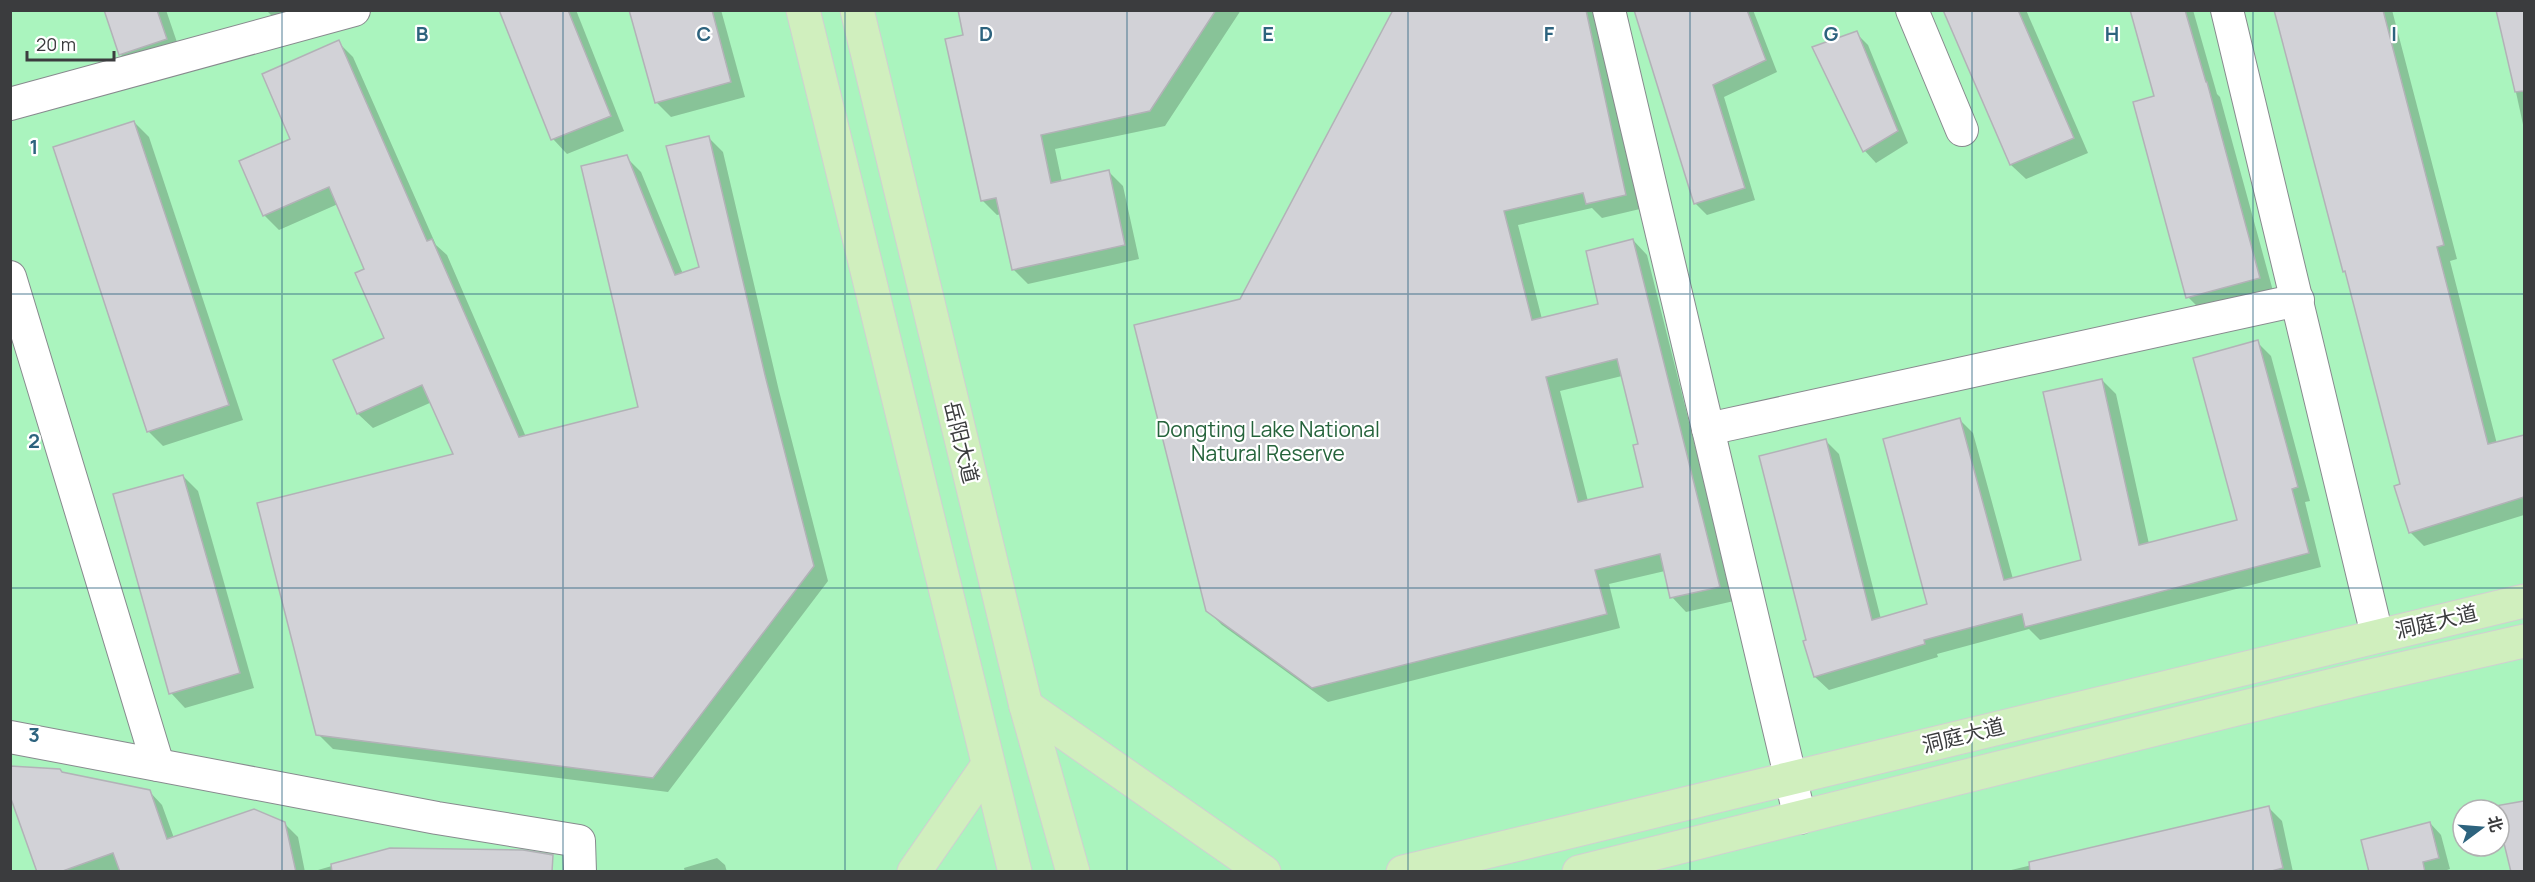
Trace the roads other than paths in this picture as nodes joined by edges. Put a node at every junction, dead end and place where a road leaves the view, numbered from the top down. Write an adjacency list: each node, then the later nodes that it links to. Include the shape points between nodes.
1 (354, 10): 7 (street)
2 (803, 10): 18 (main road)
3 (857, 10): 15 (main road, 岳阳大道)
4 (1609, 10): 11 (street)
5 (1912, 10): 8 (street)
6 (2227, 10): 10 (street)
7 (10, 104)
8 (1962, 130)
9 (10, 277): 17 (street)
10 (2298, 300): 11 (street); 13 (street)
11 (1707, 429): 19 (street)
12 (2524, 601): 13 (main road, 洞庭大道)
13 (2377, 635): 19 (main road, 洞庭大道)
14 (2524, 641): 20 (main road, 洞庭大道)
15 (1026, 706): 24 (main road, 岳阳大道); 25 (main road)
16 (10, 737): 17 (street)
17 (158, 765): 21 (street, via 579,841)
18 (988, 765): 22 (main road); 23 (main road)
19 (1791, 777): 20 (street); 26 (main road, 洞庭大道)
20 (1800, 818): 27 (main road, 洞庭大道)
21 (580, 872)
22 (914, 872)
23 (1015, 872)
24 (1073, 872)
25 (1264, 872)
26 (1402, 872)
27 (1579, 872)

